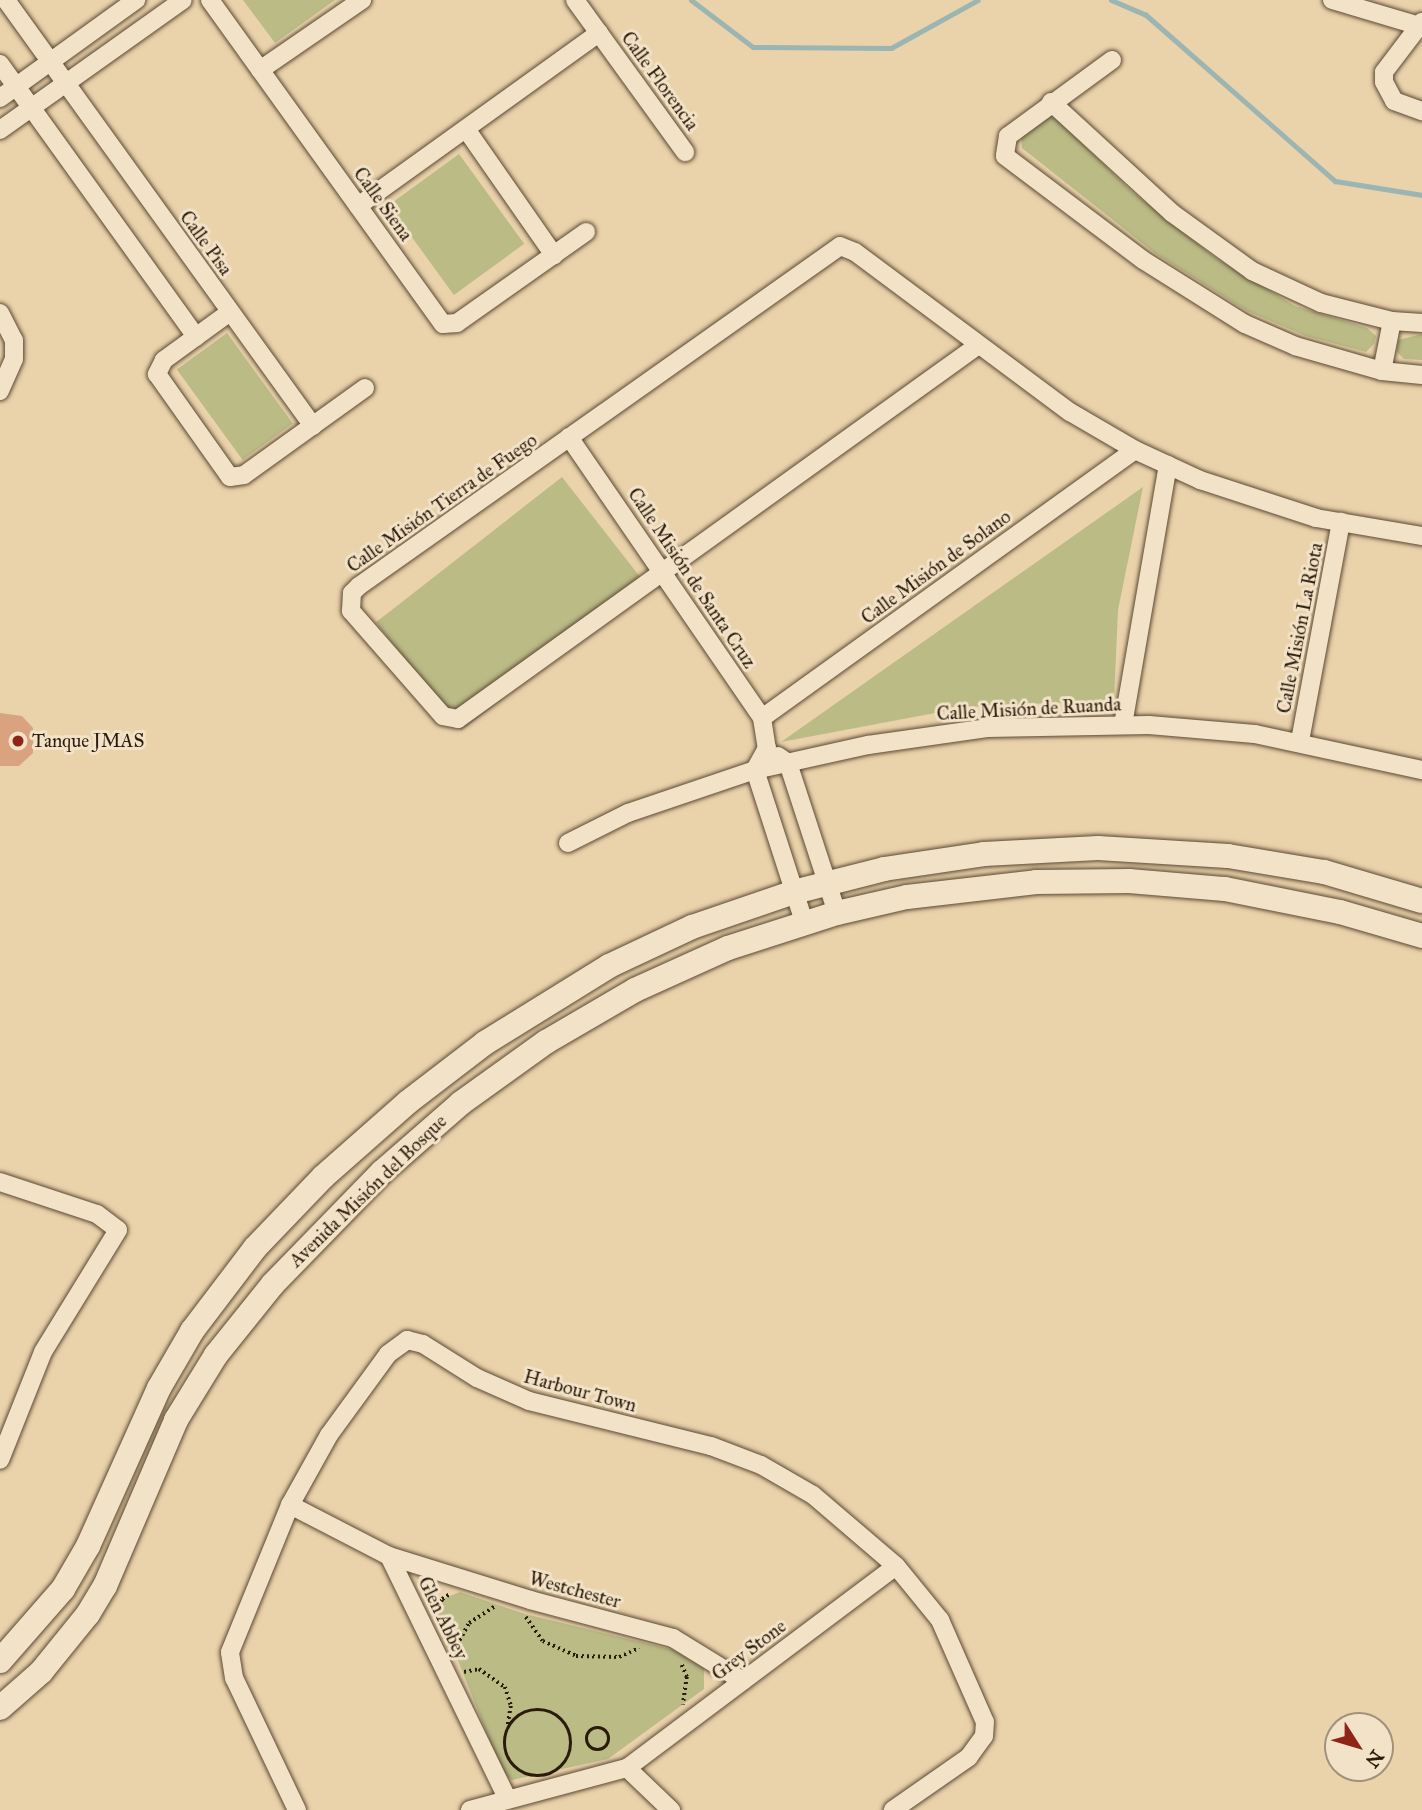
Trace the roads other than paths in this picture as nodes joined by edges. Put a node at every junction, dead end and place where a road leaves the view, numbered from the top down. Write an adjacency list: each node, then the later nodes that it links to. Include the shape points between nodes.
1 (6, 0): 11 (street)
2 (136, 0): 11 (street)
3 (183, 0): 14 (street)
4 (210, 0): 13 (street, Calle Siena)
5 (362, 0): 13 (street)
6 (575, 0): 9 (street, Calle Florencia)
7 (1332, 0): 8 (street)
8 (1420, 24): 19 (street, via 1384,72 1384,82 1394,101)
9 (599, 33): 20 (street); 22 (street, Calle Florencia)
10 (1112, 60): 17 (street)
11 (50, 62): 14 (street); 15 (street)
12 (0, 65): 15 (street)
13 (260, 70): 23 (street, Calle Siena)
14 (65, 84): 18 (street); 26 (street, Calle Pisa)
15 (16, 87): 16 (street); 18 (street)
16 (0, 98)
17 (1051, 102): 28 (street, via 1172,214 1252,271 1321,303); 32 (street, via 1008,136 1005,156 1143,260 1234,317 1295,346)
18 (31, 108): 21 (street); 30 (street)
19 (1422, 111)
20 (466, 129): 23 (street); 25 (street)
21 (0, 130)
22 (685, 152)
23 (358, 206): 25 (street, Calle Siena, via 443,324 450,326)
24 (586, 232): 25 (street, Calle Siena)
25 (554, 254)
26 (230, 312): 30 (street); 36 (street, Calle Pisa)
27 (0, 313): 35 (street, via 14,340 14,359)
28 (1392, 321): 29 (street); 32 (street)
29 (1422, 323)
30 (196, 337): 36 (street, via 164,360 157,374 230,477 244,475)
31 (977, 346): 37 (street, Calle Misión Tierra de Fuego, via 855,252 840,246); 38 (street, Calle Misión Tierra de Fuego, via 1070,412); 42 (street, Calle Misión Tierra de Fuego)
32 (1381, 371): 33 (street)
33 (1422, 375)
34 (365, 388): 36 (street)
35 (0, 391)
36 (313, 426)
37 (569, 438): 42 (street, Calle Misión de Santa Cruz); 42 (street, Calle Misión Tierra de Fuego, via 359,586 352,593 351,611 443,716 458,719)
38 (1135, 450): 39 (street, Calle Misión Tierra de Fuego); 43 (street, Calle Misión de Solano)
39 (1168, 465): 40 (street, Calle Misión Tierra de Fuego, via 1237,493); 44 (street)
40 (1341, 522): 41 (street, Calle Misión Tierra de Fuego); 45 (street, Calle Misión La Riota)
41 (1422, 537)
42 (665, 572): 43 (street, Calle Misión de Santa Cruz)
43 (762, 718): 46 (street, Calle Misión de Santa Cruz)
44 (1122, 724): 45 (street, Calle Misión de Ruanda); 47 (street, Calle Misión de Ruanda, via 987,728 868,745)
45 (1300, 741): 49 (street, Calle Misión de Ruanda)
46 (767, 748): 47 (street); 48 (street)
47 (788, 763): 48 (street, Calle Misión de Ruanda); 51 (street)
48 (755, 770): 50 (street, Calle Misión de Ruanda, via 628,813); 52 (street)
49 (1422, 770)
50 (568, 844)
51 (827, 882): 52 (main road, Avenida Misión del Bosque); 53 (main road, Avenida Misión del Bosque, via 973,855 1098,848 1280,862); 54 (street)
52 (794, 892): 55 (street); 57 (main road, Avenida Misión del Bosque, via 692,928 609,966 485,1043)
53 (1422, 901)
54 (837, 913): 55 (main road, Avenida Misión del Bosque); 56 (main road, Avenida Misión del Bosque, via 987,886 1129,881 1276,898)
55 (804, 922): 58 (main road, Avenida Misión del Bosque, via 678,970 596,1012 504,1070)
56 (1422, 936)
57 (408, 1102): 58 (main road); 64 (main road, Avenida Misión del Bosque, via 288,1211 220,1292 159,1388 88,1546 63,1589)
58 (382, 1172): 66 (main road, Avenida Misión del Bosque, via 273,1284 216,1354 176,1420 88,1614 41,1672)
59 (0, 1182): 60 (street, via 97,1214 118,1230 43,1352)
60 (0, 1461)
61 (290, 1505): 62 (street); 63 (street, Harbour Town, via 360,1389 388,1354 407,1340 423,1344 477,1378 528,1401 711,1446 761,1465 813,1494); 69 (street, Harbour Town, via 230,1652 234,1678)
62 (389, 1556): 65 (street, Westchester, via 527,1607 673,1638); 68 (street, Glen Abbey, via 456,1675)
63 (896, 1566): 65 (street, Grey Stone); 72 (street, Harbour Town, via 940,1620 985,1722 984,1736 969,1757)
64 (0, 1661)
65 (743, 1681): 67 (street, Grey Stone)
66 (0, 1708)
67 (627, 1768): 68 (street); 71 (street)
68 (508, 1800): 70 (street)
69 (297, 1810)
70 (470, 1810)
71 (671, 1810)
72 (893, 1810)

